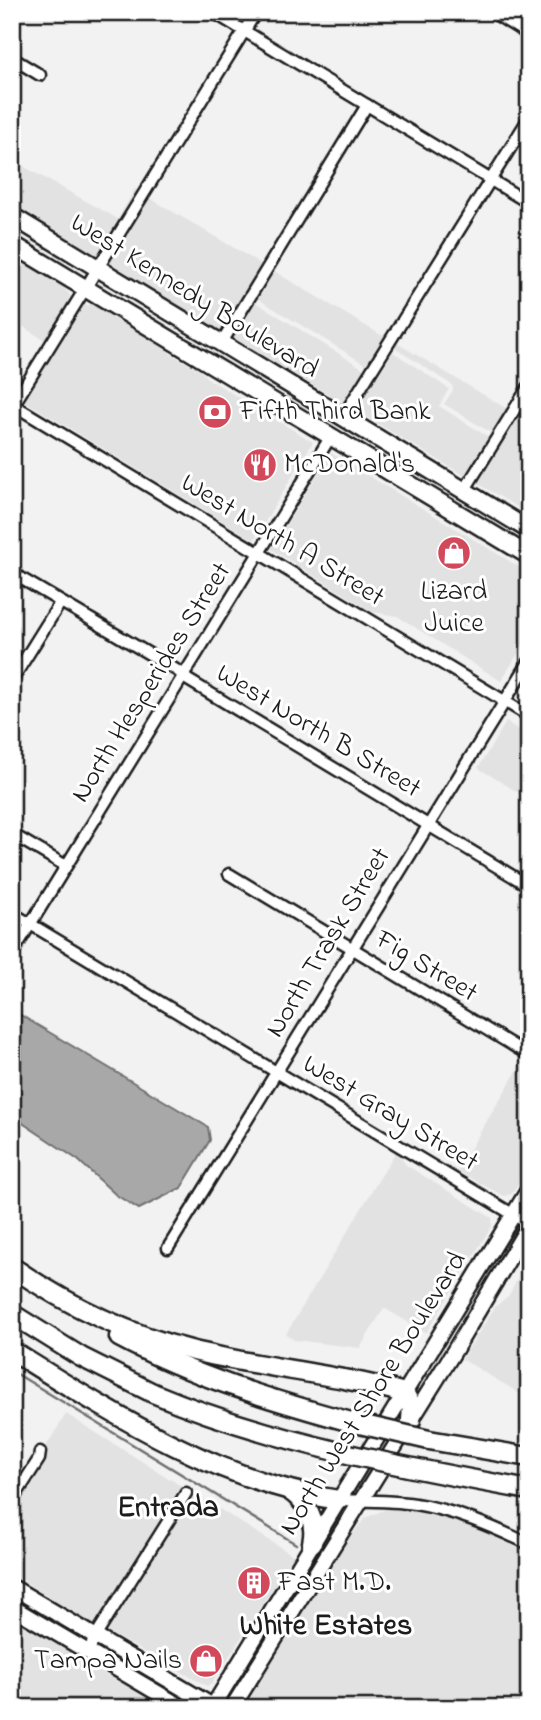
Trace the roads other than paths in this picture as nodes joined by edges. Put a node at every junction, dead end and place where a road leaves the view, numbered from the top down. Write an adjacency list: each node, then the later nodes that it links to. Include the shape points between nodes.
1 (213, 12): 4 (street)
2 (256, 12): 4 (street)
3 (492, 12): 5 (street)
4 (244, 31): 8 (street); 14 (street)
5 (529, 35)
6 (12, 58): 7 (street)
7 (40, 75)
8 (367, 105): 10 (street); 16 (street)
9 (529, 118): 10 (street)
10 (491, 180): 11 (street); 20 (street)
11 (529, 203)
12 (12, 216): 14 (main road, West Kennedy Boulevard)
13 (12, 244): 15 (main road, West Kennedy Boulevard)
14 (99, 269): 15 (street); 16 (main road, West Kennedy Boulevard)
15 (86, 288): 18 (main road, West Kennedy Boulevard); 19 (street)
16 (220, 344): 20 (main road, West Kennedy Boulevard)
17 (529, 386): 23 (street)
18 (269, 399): 20 (main road, via 291,402 333,424); 21 (main road, West Kennedy Boulevard)
19 (13, 405): 25 (street, West North A Street)
20 (342, 418): 22 (main road, West Kennedy Boulevard)
21 (331, 436): 22 (main road, via 340,428 383,452); 25 (street, North Hesperides Street); 26 (main road, West Kennedy Boulevard)
22 (415, 462): 23 (main road, West Kennedy Boulevard)
23 (464, 491): 24 (main road, West Kennedy Boulevard)
24 (529, 530)
25 (258, 553): 30 (street, North Hesperides Street); 32 (street, West North A Street)
26 (529, 556)
27 (12, 573): 28 (street, West North B Street)
28 (60, 603): 30 (street, West North B Street); 31 (street)
29 (529, 662): 32 (street, North Trask Street)
30 (183, 676): 34 (street, West North B Street); 36 (street, North Hesperides Street)
31 (12, 680)
32 (504, 701): 33 (street, West North A Street); 34 (street, North Trask Street)
33 (529, 716)
34 (428, 825): 38 (street, West North B Street); 41 (street, North Trask Street)
35 (12, 834): 36 (street)
36 (66, 866): 40 (street, North Hesperides Street)
37 (229, 874): 41 (street, Fig Street)
38 (529, 886)
39 (12, 913): 40 (street, West Gray Street)
40 (31, 924): 42 (street, North Hesperides Street); 44 (street, West Gray Street)
41 (352, 948): 43 (street, Fig Street); 44 (street, North Trask Street)
42 (12, 954)
43 (529, 1055)
44 (276, 1072): 46 (street, West Gray Street); 48 (street, North Trask Street)
45 (529, 1189): 46 (main road, North West Shore Boulevard)
46 (513, 1215): 47 (street, West Gray Street); 52 (main road, North West Shore Boulevard)
47 (529, 1225): 53 (main road, North West Shore Boulevard)
48 (168, 1248)
49 (12, 1268): 52 (highway, via 88,1311 165,1343); 55 (highway, bridge, via 83,1317 163,1359 250,1393 429,1440)
50 (12, 1316): 57 (highway, bridge, via 99,1367 228,1422 410,1467)
51 (12, 1351): 56 (highway, via 162,1439 224,1468)
52 (404, 1393): 53 (highway, via 412,1406); 59 (main road, North West Shore Boulevard)
53 (411, 1420): 61 (main road, North West Shore Boulevard)
54 (40, 1452): 60 (street)
55 (529, 1457)
56 (289, 1490): 59 (highway); 62 (highway, via 311,1515)
57 (529, 1490)
58 (186, 1493): 66 (street)
59 (338, 1500): 61 (street); 62 (main road, North West Shore Boulevard)
60 (12, 1501)
61 (359, 1501): 63 (street, via 430,1506); 70 (main road, North West Shore Boulevard)
62 (312, 1543): 68 (main road, North West Shore Boulevard)
63 (529, 1544)
64 (12, 1587): 66 (main road)
65 (12, 1607): 67 (main road)
66 (95, 1637): 67 (street); 68 (main road)
67 (88, 1653): 69 (main road)
68 (214, 1707)
69 (183, 1708)
70 (232, 1708)

